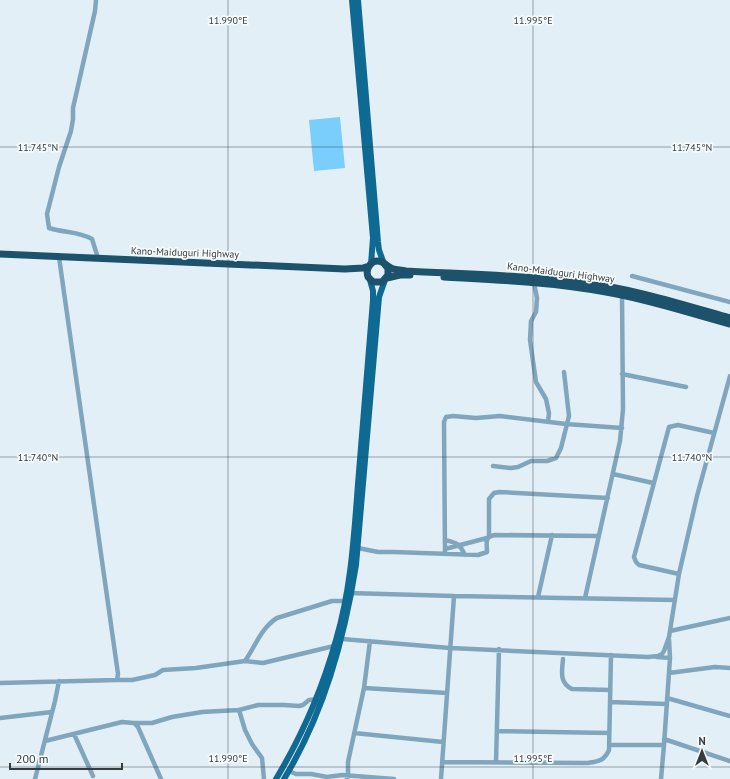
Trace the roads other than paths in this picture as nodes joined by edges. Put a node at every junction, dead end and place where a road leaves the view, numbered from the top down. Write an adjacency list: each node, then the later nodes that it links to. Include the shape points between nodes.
1 (96, 0): 5 (street, via 73,108 71,131 47,214 49,228 83,234 92,239)
2 (352, 0): 8 (main road, via 372,238)
3 (358, 0): 9 (main road, via 378,242)
4 (0, 254): 7 (highway, Kano-Maiduguri Highway)
5 (98, 258): 7 (highway, Kano-Maiduguri Highway); 8 (highway, Kano-Maiduguri Highway, via 340,269 363,268)
6 (0, 259): 7 (highway, Kano-Maiduguri Highway)
7 (59, 259): 11 (highway, Kano-Maiduguri Highway, via 353,272); 59 (street, via 110,613)
8 (370, 265): 9 (highway, via 379,262); 11 (highway, via 367,270)
9 (385, 265): 12 (highway, via 388,272); 16 (highway, Kano-Maiduguri Highway, via 406,271 508,275 580,282 633,292)
10 (632, 276): 15 (street)
11 (369, 279): 12 (highway, via 379,283); 38 (main road, via 373,300)
12 (386, 279): 13 (highway, Kano-Maiduguri Highway, via 400,275); 34 (main road, via 381,286 379,297)
13 (534, 283): 14 (highway, Kano-Maiduguri Highway, via 579,287); 21 (street, via 537,298 536,312 531,321 530,340 536,382 546,399)
14 (622, 295): 16 (highway, Kano-Maiduguri Highway); 18 (street)
15 (730, 302)
16 (728, 321)
17 (564, 372): 22 (street, via 569,416)
18 (622, 374): 20 (street); 23 (street)
19 (730, 376): 24 (street)
20 (686, 387)
21 (548, 422): 22 (street); 32 (street, via 500,416 446,418)
22 (566, 424): 23 (street); 25 (street, via 556,458 511,468)
23 (622, 428): 26 (street)
24 (714, 433): 27 (street, via 678,425 669,427); 37 (street)
25 (493, 466)
26 (613, 474): 27 (street); 28 (street)
27 (653, 483): 37 (street, via 634,557 639,566)
28 (608, 498): 30 (street); 31 (street, via 494,493 489,499)
29 (552, 535): 30 (street); 31 (street); 40 (street)
30 (599, 536): 41 (street)
31 (488, 537): 33 (street); 36 (street, via 487,552)
32 (445, 540): 33 (street); 35 (street)
33 (460, 546): 35 (street); 36 (street)
34 (358, 548): 35 (street, via 378,552); 38 (main road)
35 (445, 551): 36 (street)
36 (465, 555)
37 (679, 574): 42 (street)
38 (349, 593): 39 (street); 43 (main road); 47 (main road)
39 (454, 596): 40 (street); 50 (street)
40 (538, 597): 41 (street)
41 (585, 598): 42 (street)
42 (675, 600): 45 (street)
43 (345, 602): 49 (main road); 56 (street, via 332,601 270,622)
44 (730, 618): 45 (street)
45 (670, 631): 46 (street)
46 (669, 638): 53 (street, via 664,651); 54 (street)
47 (342, 639): 48 (street); 86 (main road, via 318,713)
48 (370, 642): 50 (street); 62 (street)
49 (334, 646): 56 (street, via 263,663); 66 (main road)
50 (450, 648): 51 (street); 64 (street)
51 (499, 649): 52 (street); 74 (street)
52 (611, 655): 53 (street); 63 (street)
53 (653, 657): 54 (street)
54 (670, 658): 58 (street)
55 (563, 659): 63 (street, via 562,679 568,687)
56 (245, 661): 59 (street, via 164,670 155,675 132,680)
57 (730, 668): 58 (street, via 715,667)
58 (669, 673): 65 (street)
59 (117, 680): 60 (street)
60 (59, 681): 61 (street); 70 (street)
61 (0, 683)
62 (364, 688): 64 (street); 75 (street)
63 (610, 690): 67 (street)
64 (447, 693): 80 (street)
65 (667, 698): 68 (street); 71 (street)
66 (317, 699): 69 (street, via 299,706 258,705); 94 (main road)
67 (610, 702): 68 (street); 76 (street)
68 (667, 704): 78 (street)
69 (239, 710): 73 (street, via 202,712 152,723); 93 (street, via 245,730 262,758)
70 (52, 712): 72 (street); 79 (street)
71 (730, 716)
72 (0, 718)
73 (134, 723): 77 (street, via 122,722); 92 (street)
74 (497, 731): 76 (street); 85 (street)
75 (354, 733): 80 (street); 89 (street, via 348,762)
76 (609, 733): 81 (street)
77 (74, 734): 79 (street); 87 (street)
78 (664, 739): 82 (street); 83 (street)
79 (45, 741): 91 (street)
80 (443, 742): 84 (street)
81 (609, 745): 82 (street); 85 (street, via 606,757 588,763)
82 (664, 745): 98 (street)
83 (730, 761)
84 (442, 762): 85 (street); 97 (street)
85 (496, 762)
86 (289, 771): 88 (street); 95 (main road)
87 (93, 776)
88 (294, 777): 89 (street, via 311,774)
89 (348, 777): 90 (street)
90 (370, 778): 96 (street)
91 (35, 779)
92 (161, 779)
93 (264, 779)
94 (276, 779)
95 (284, 779)
96 (394, 779)
97 (441, 779)
98 (661, 779)

